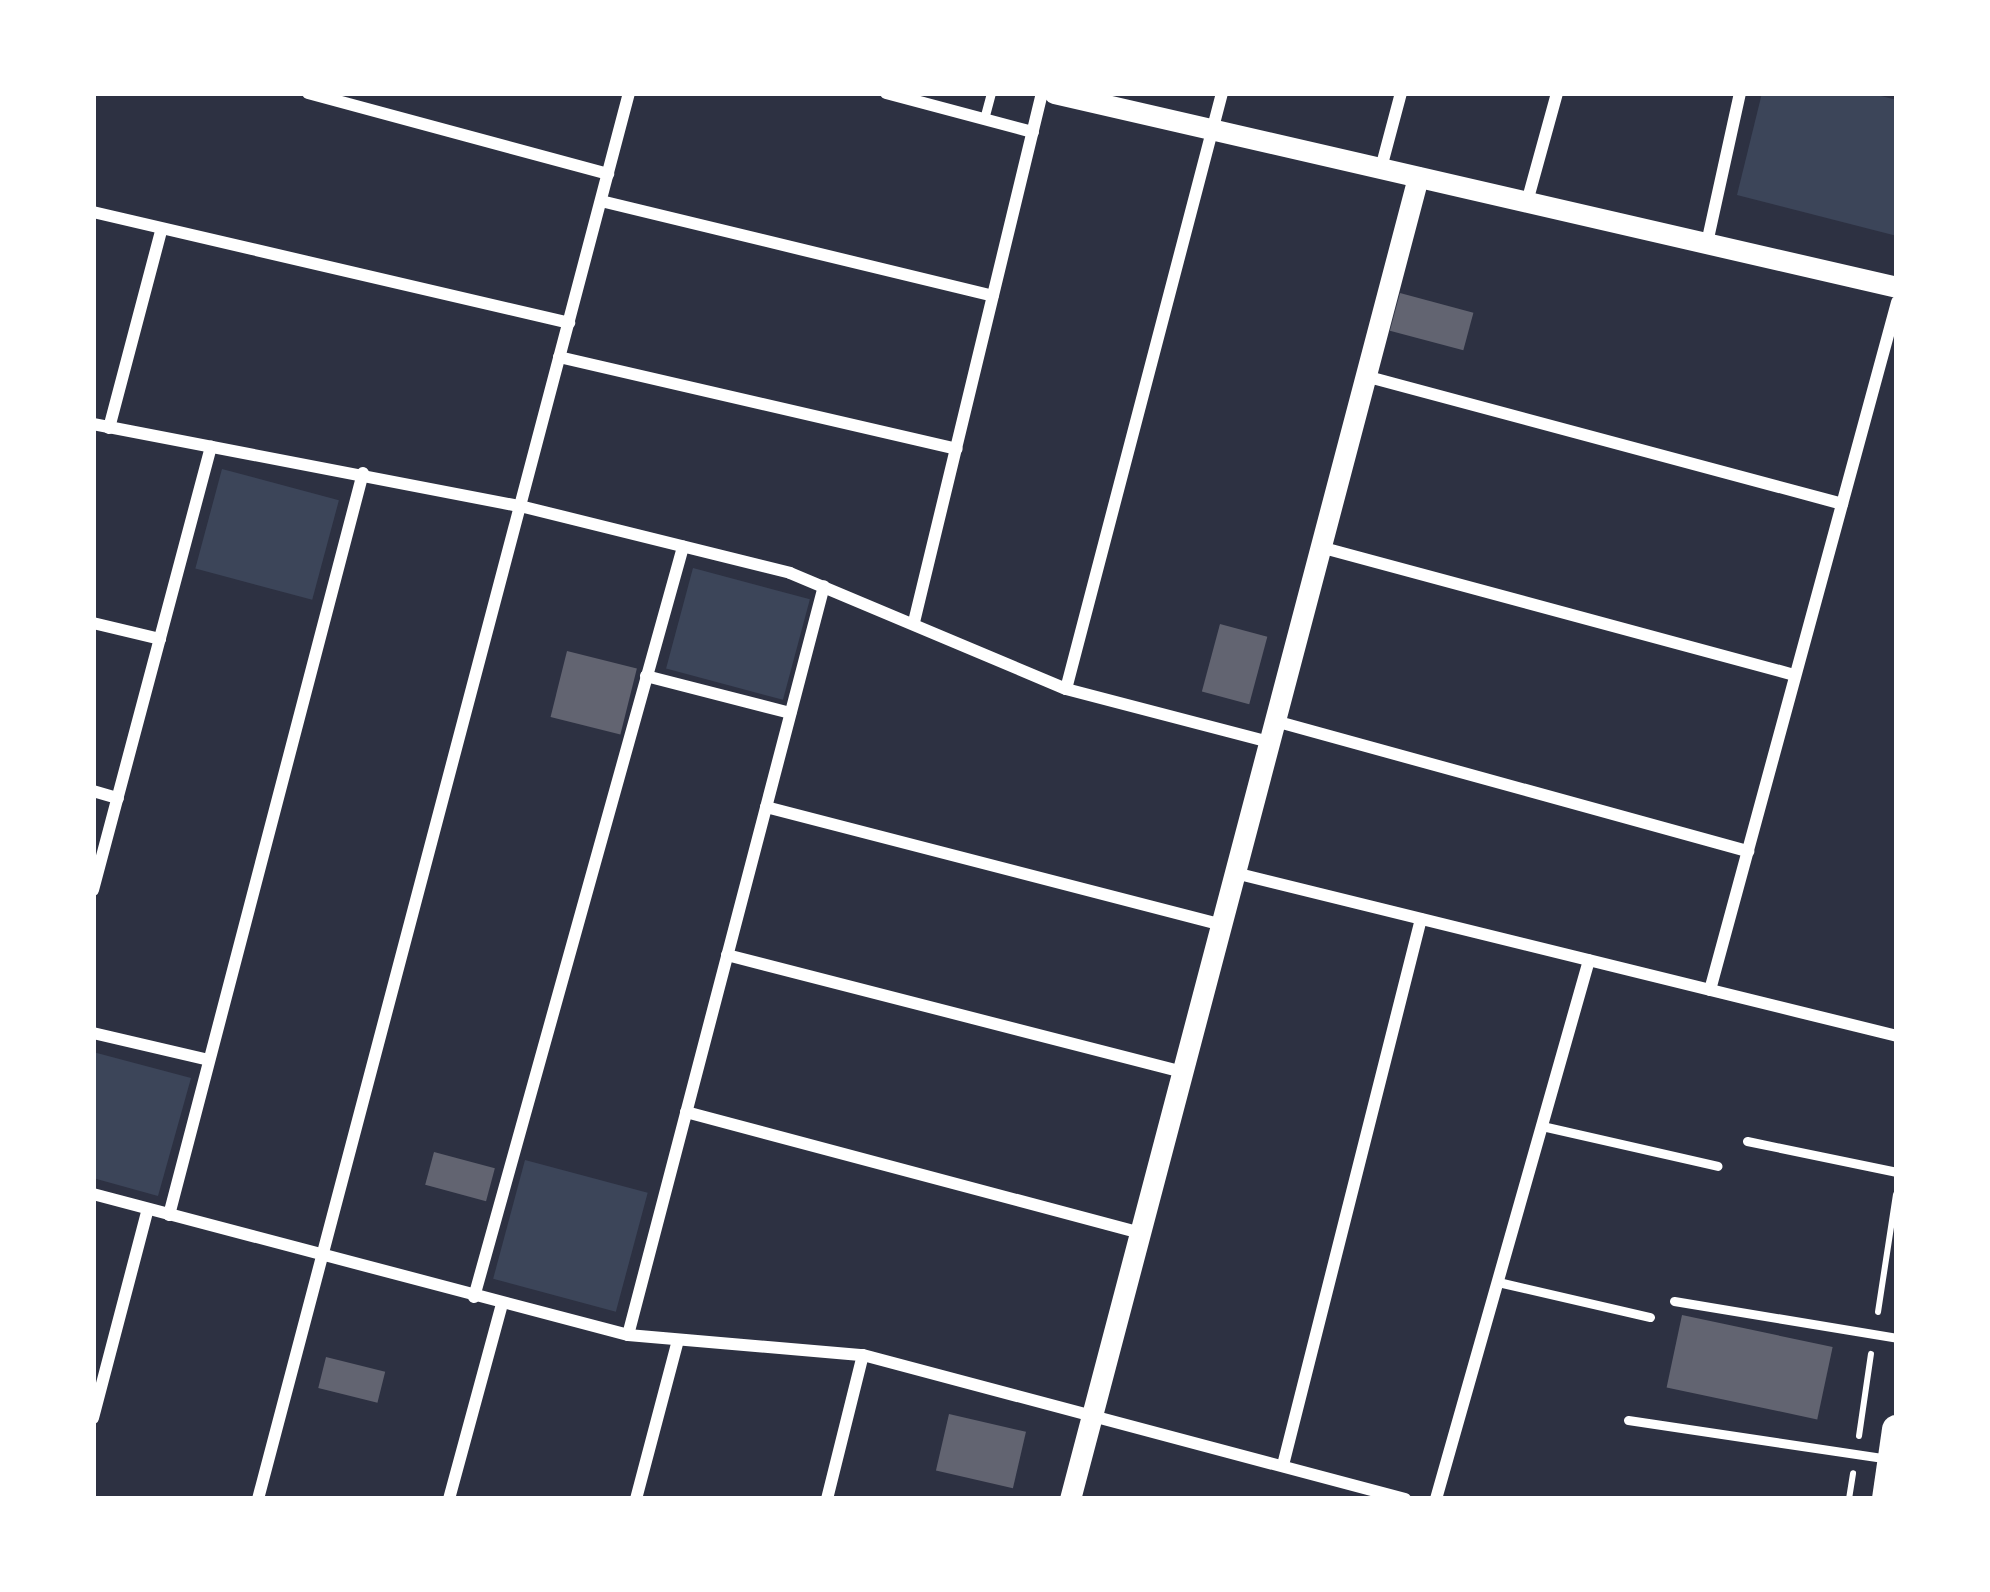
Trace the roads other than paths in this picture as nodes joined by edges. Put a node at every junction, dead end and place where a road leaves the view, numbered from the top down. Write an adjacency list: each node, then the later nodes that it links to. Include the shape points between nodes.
1 (308, 93): 15 (street)
2 (629, 93): 15 (street)
3 (886, 93): 11 (street)
4 (991, 93): 11 (lane)
5 (1042, 93): 13 (street)
6 (1054, 93): 12 (street)
7 (1222, 93): 12 (street)
8 (1401, 93): 14 (street)
9 (1557, 93): 18 (street)
10 (1740, 93): 21 (street)
11 (984, 119): 13 (street)
12 (1212, 129): 14 (street); 43 (street)
13 (1033, 132): 23 (street)
14 (1382, 169): 16 (street)
15 (608, 174): 17 (street)
16 (1418, 177): 18 (street); 27 (street)
17 (601, 201): 23 (street); 25 (street)
18 (1527, 202): 21 (street)
19 (93, 212): 20 (street)
20 (160, 231): 25 (street); 29 (street)
21 (1707, 243): 22 (street)
22 (1897, 287)
23 (993, 296): 31 (street)
24 (1897, 302): 33 (street)
25 (568, 323): 26 (street)
26 (560, 357): 31 (street); 34 (street)
27 (1365, 376): 33 (street); 36 (street)
28 (93, 424): 29 (street)
29 (109, 428): 30 (street)
30 (212, 446): 32 (street); 40 (street)
31 (957, 449): 38 (street)
32 (363, 473): 34 (street); 59 (street)
33 (1842, 504): 41 (street)
34 (520, 506): 35 (street); 70 (street)
35 (683, 547): 37 (street); 42 (street)
36 (1320, 547): 41 (street); 45 (street)
37 (824, 586): 38 (street); 44 (street)
38 (914, 622): 43 (street)
39 (93, 623): 40 (street)
40 (160, 639): 47 (street)
41 (1796, 675): 49 (street)
42 (646, 676): 44 (street); 72 (street)
43 (1066, 689): 45 (street)
44 (790, 713): 48 (street)
45 (1272, 731): 49 (street); 50 (street)
46 (93, 791): 47 (street)
47 (118, 798): 51 (street)
48 (766, 807): 53 (street); 54 (street)
49 (1748, 851): 56 (street)
50 (1234, 873): 52 (street); 53 (street)
51 (93, 890)
52 (1421, 919): 55 (street); 84 (street)
53 (1221, 925): 60 (street)
54 (727, 955): 60 (street); 61 (street)
55 (1588, 960): 56 (street); 62 (street)
56 (1710, 990): 58 (street)
57 (93, 1033): 59 (street)
58 (1897, 1036)
59 (209, 1060): 68 (street)
60 (1182, 1072): 69 (street)
61 (686, 1112): 69 (street); 76 (street)
62 (1542, 1126): 64 (lane); 71 (street)
63 (1748, 1142): 65 (lane)
64 (1718, 1166)
65 (1897, 1172)
66 (93, 1194): 67 (street)
67 (148, 1209): 68 (street); 81 (street)
68 (170, 1215): 70 (street)
69 (1140, 1233): 80 (street)
70 (322, 1256): 72 (street); 85 (street)
71 (1498, 1282): 75 (lane); 91 (street)
72 (474, 1297): 74 (street)
73 (1674, 1301): 77 (lane)
74 (502, 1304): 76 (street); 86 (street)
75 (1650, 1317)
76 (628, 1335): 78 (street)
77 (1897, 1338)
78 (678, 1340): 79 (street); 87 (street)
79 (862, 1355): 80 (street); 88 (street)
80 (1092, 1412): 84 (street); 89 (street)
81 (93, 1418)
82 (1628, 1420): 83 (lane)
83 (1895, 1445): 92 (main road)
84 (1283, 1465): 90 (street)
85 (258, 1499)
86 (449, 1499)
87 (636, 1499)
88 (827, 1499)
89 (1070, 1499)
90 (1405, 1499)
91 (1436, 1499)
92 (1886, 1499)

